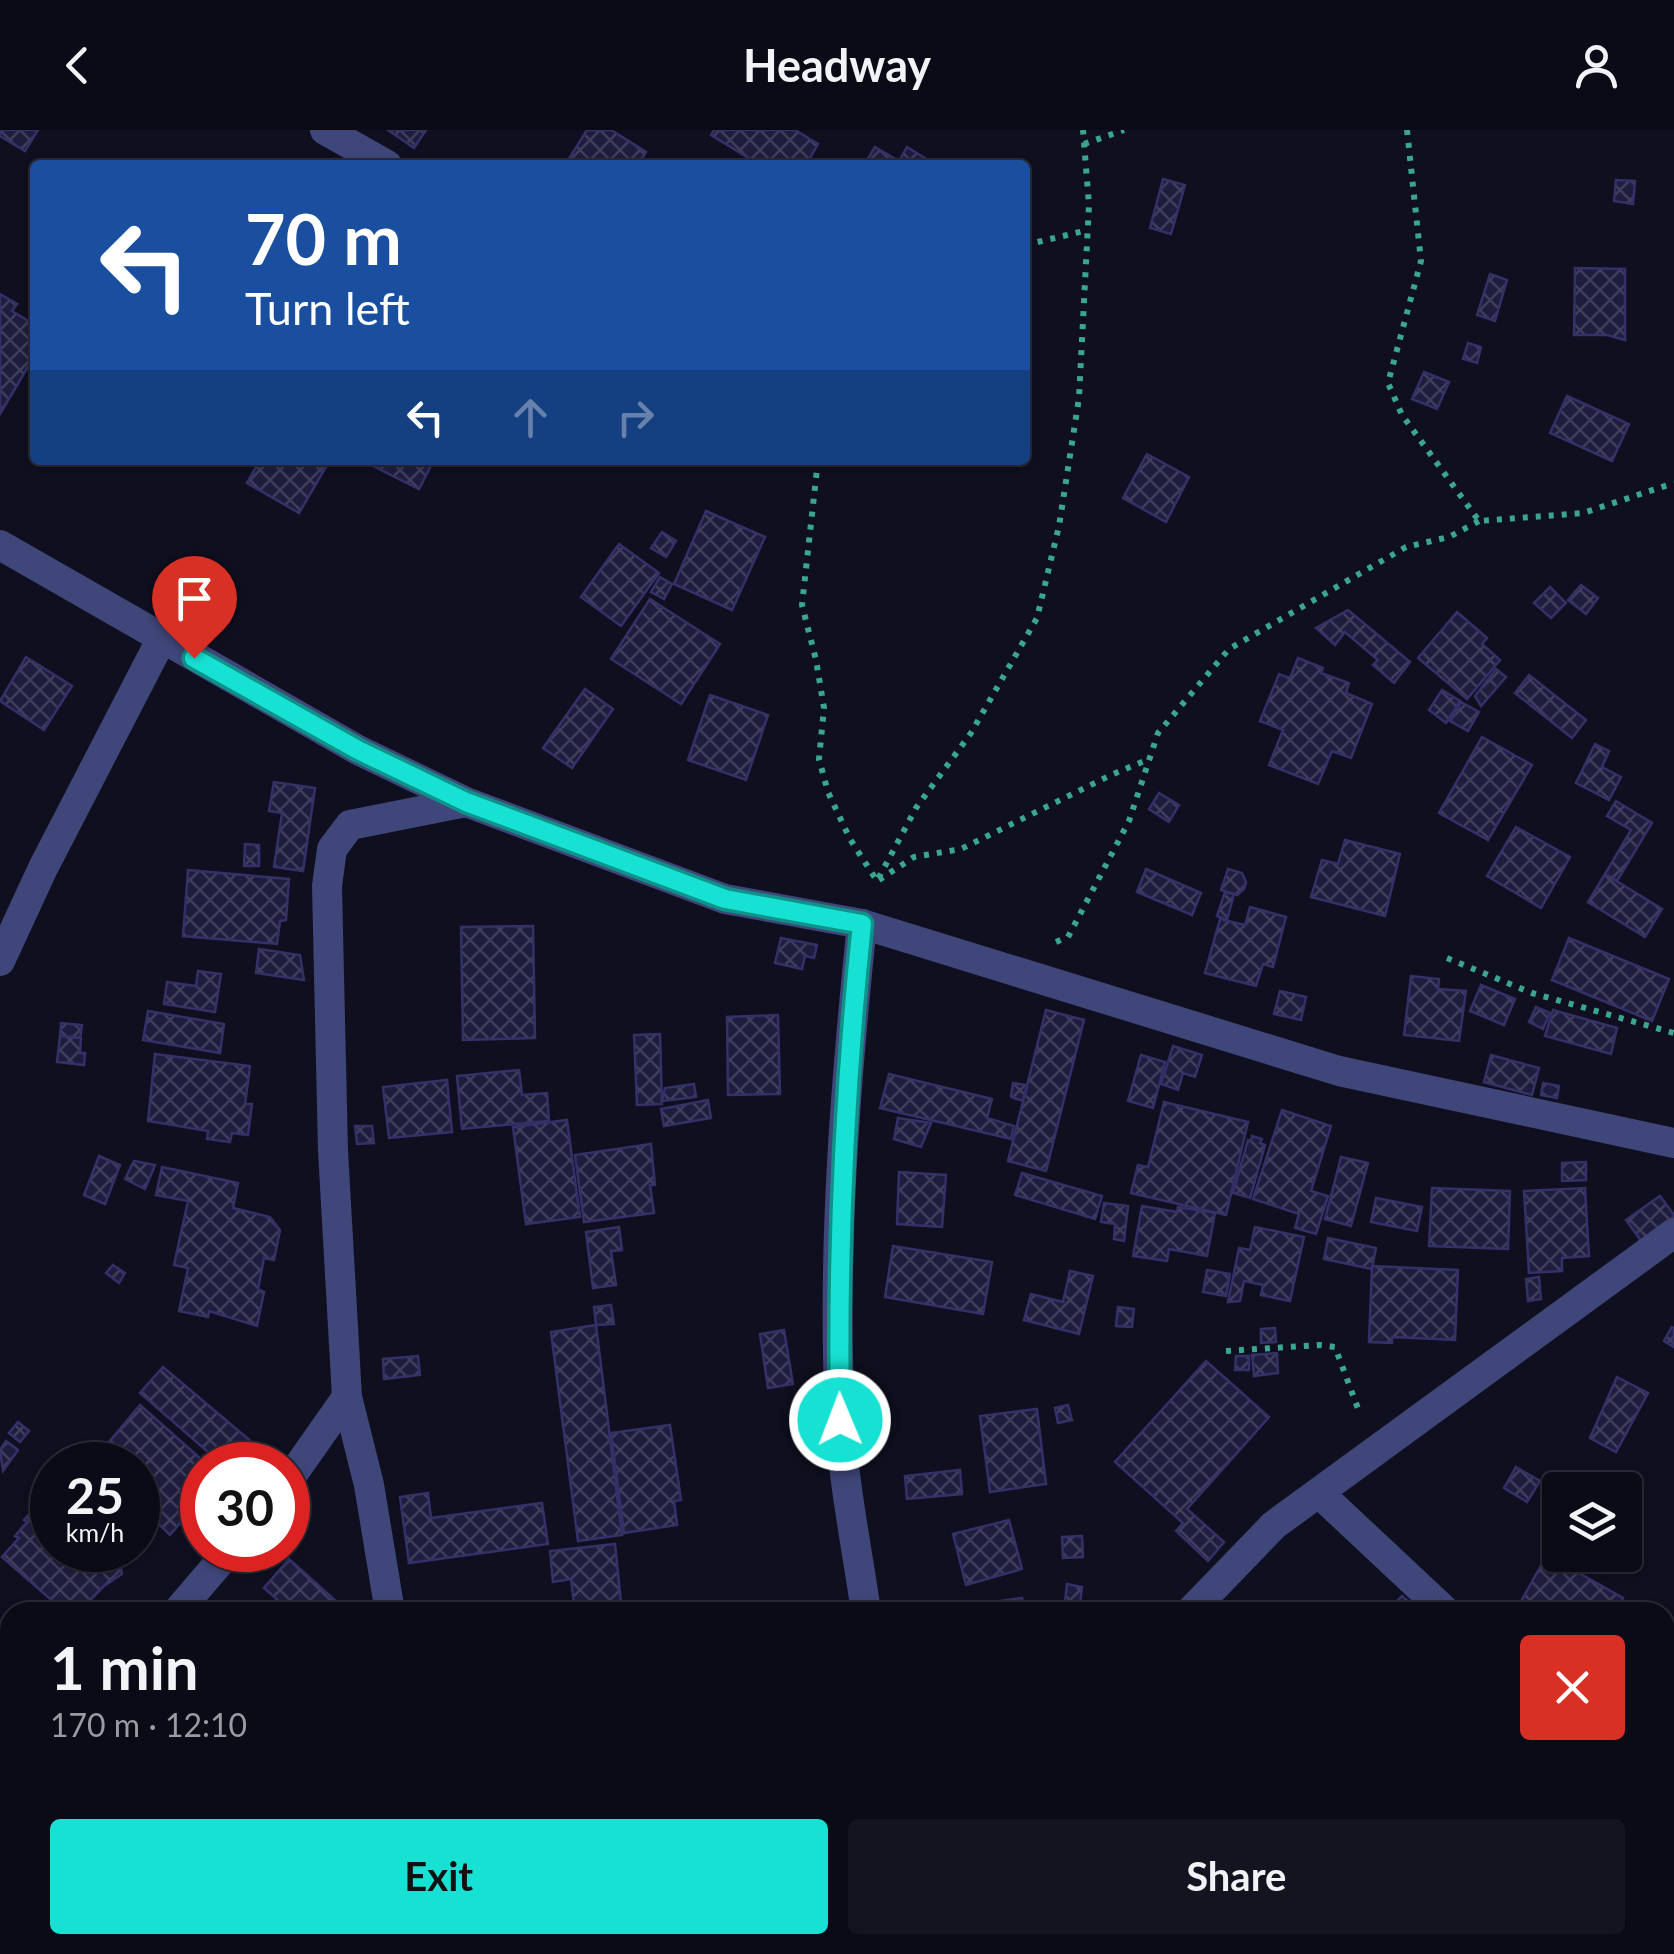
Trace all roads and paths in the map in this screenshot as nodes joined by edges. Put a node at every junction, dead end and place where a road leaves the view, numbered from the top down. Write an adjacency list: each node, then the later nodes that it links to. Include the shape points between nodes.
1 (325, 130): 6 (street)
2 (1084, 130): 5 (path)
3 (1124, 130): 5 (path)
4 (1407, 130): 11 (path, via 1420,262 1388,383 1402,415)
5 (1084, 144): 7 (path)
6 (378, 160)
7 (1088, 230): 8 (path); 16 (path, via 1078,398 1037,618)
8 (1030, 244)
9 (818, 465): 16 (path, via 802,605 824,708 820,759 828,792)
10 (1674, 483): 11 (path, via 1583,513)
11 (1479, 521): 14 (path, via 1406,548 1230,649 1158,733)
12 (0, 545): 13 (street)
13 (161, 640): 15 (street); 19 (street)
14 (1150, 759): 16 (path, via 960,849 914,857); 20 (path, via 1129,821 1068,937)
15 (466, 802): 17 (street, via 725,899); 25 (street, via 350,825 332,849 332,1151)
16 (877, 881): 17 (path)
17 (862, 924): 20 (street); 32 (street, via 838,1265 840,1420)
18 (1447, 958): 21 (path, via 1532,993)
19 (0, 961)
20 (1000, 969): 22 (street, via 1340,1071)
21 (1674, 1033)
22 (1674, 1143)
23 (1674, 1234): 27 (street)
24 (1226, 1351): 27 (path, via 1335,1346)
25 (347, 1397): 26 (street); 31 (street)
26 (310, 1450)
27 (1374, 1453): 28 (street)
28 (1319, 1493): 33 (street, via 1274,1526); 34 (street)
29 (211, 1572): 30 (street)
30 (186, 1602)
31 (388, 1602)
32 (865, 1602)
33 (1200, 1602)
34 (1435, 1602)

